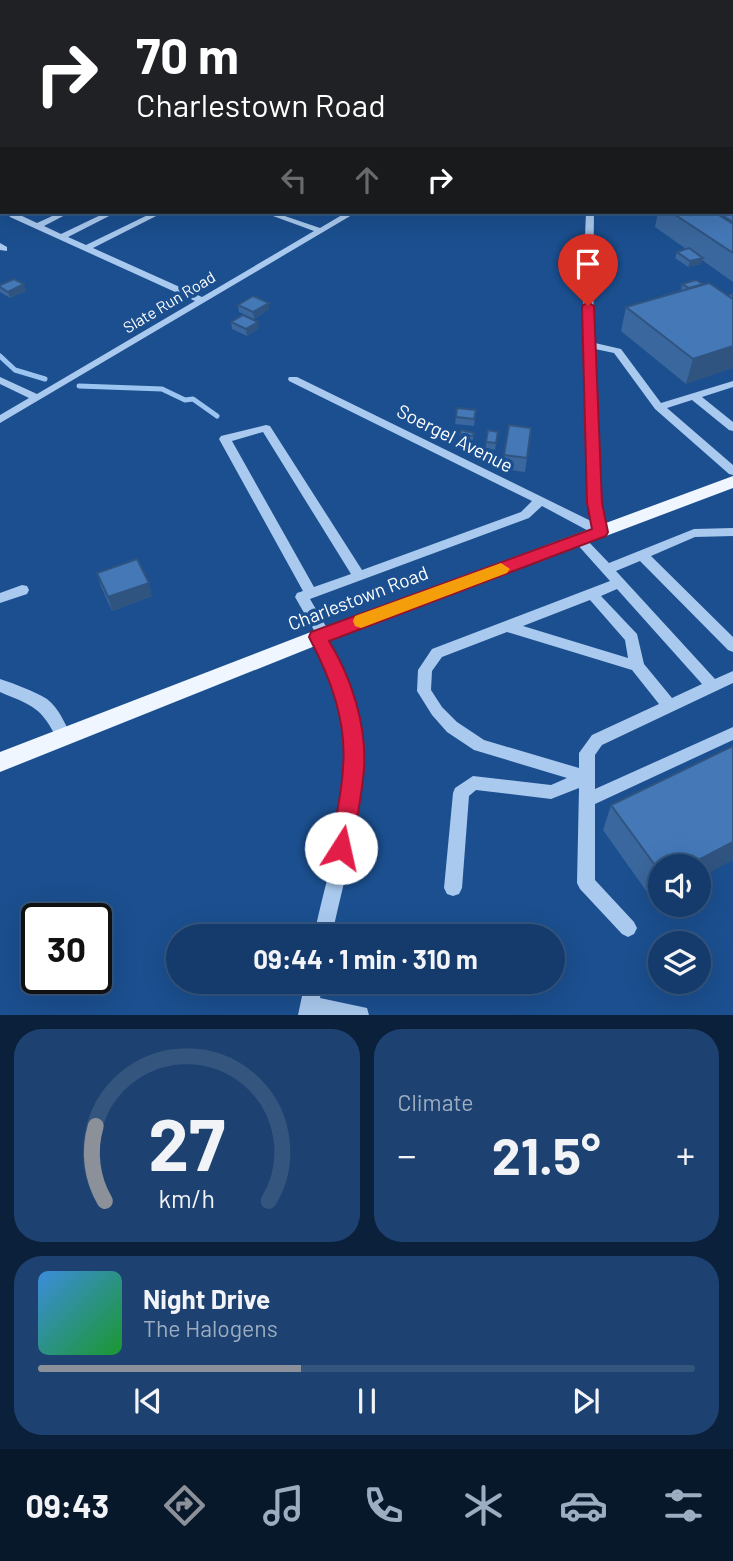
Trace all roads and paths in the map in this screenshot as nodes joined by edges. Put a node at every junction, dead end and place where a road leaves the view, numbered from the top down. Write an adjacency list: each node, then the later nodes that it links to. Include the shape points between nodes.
1 (15, 214): 8 (street)
2 (63, 214): 8 (street)
3 (109, 214): 10 (street)
4 (156, 214): 11 (street)
5 (272, 214): 9 (street)
6 (350, 214): 9 (street, Slate Run Road)
7 (590, 214): 13 (street)
8 (37, 226): 10 (street)
9 (321, 231): 12 (street, Slate Run Road)
10 (61, 237): 11 (street)
11 (86, 248): 12 (street)
12 (202, 300): 18 (street, Slate Run Road)
13 (589, 345): 19 (street, via 617,351); 24 (street, via 594,503)
14 (293, 379): 23 (street, Soergel Avenue)
15 (0, 380): 18 (street)
16 (733, 384): 17 (street)
17 (694, 396): 19 (street); 21 (street)
18 (38, 397): 20 (street, Slate Run Road)
19 (659, 407): 22 (street)
20 (0, 420)
21 (733, 428)
22 (732, 481): 24 (main road, Charlestown Road)
23 (539, 501): 24 (street, Soergel Avenue); 29 (street, via 525,515)
24 (600, 532): 26 (main road, Charlestown Road)
25 (733, 532): 27 (street, via 694,533)
26 (579, 540): 28 (street); 36 (main road, Charlestown Road)
27 (642, 555): 28 (street); 37 (street)
28 (607, 569): 30 (street)
29 (359, 576): 32 (street); 32 (street, via 266,428 225,439)
30 (619, 583): 33 (street); 41 (street)
31 (22, 590): 34 (street)
32 (311, 594): 36 (street, via 302,597)
33 (592, 594): 35 (street); 38 (street, via 632,638)
34 (0, 598)
35 (508, 627): 38 (street); 46 (street, via 437,653 425,670 424,691 452,727 479,746)
36 (321, 636): 44 (main road, Charlestown Road); 49 (street, via 346,703 354,743 345,827)
37 (733, 646)
38 (637, 666): 42 (street)
39 (733, 677): 41 (street)
40 (0, 685): 44 (street, via 42,704)
41 (713, 686): 42 (street)
42 (669, 706): 46 (street, via 597,740 587,753)
43 (733, 733): 47 (street)
44 (64, 737): 45 (main road, Charlestown Road)
45 (0, 762)
46 (587, 777): 47 (street); 48 (street, via 551,792 473,783 461,793)
47 (587, 800): 50 (street, via 586,883)
48 (453, 888)
49 (325, 924)
50 (628, 928)
51 (308, 1010): 52 (street)
52 (360, 1015)

